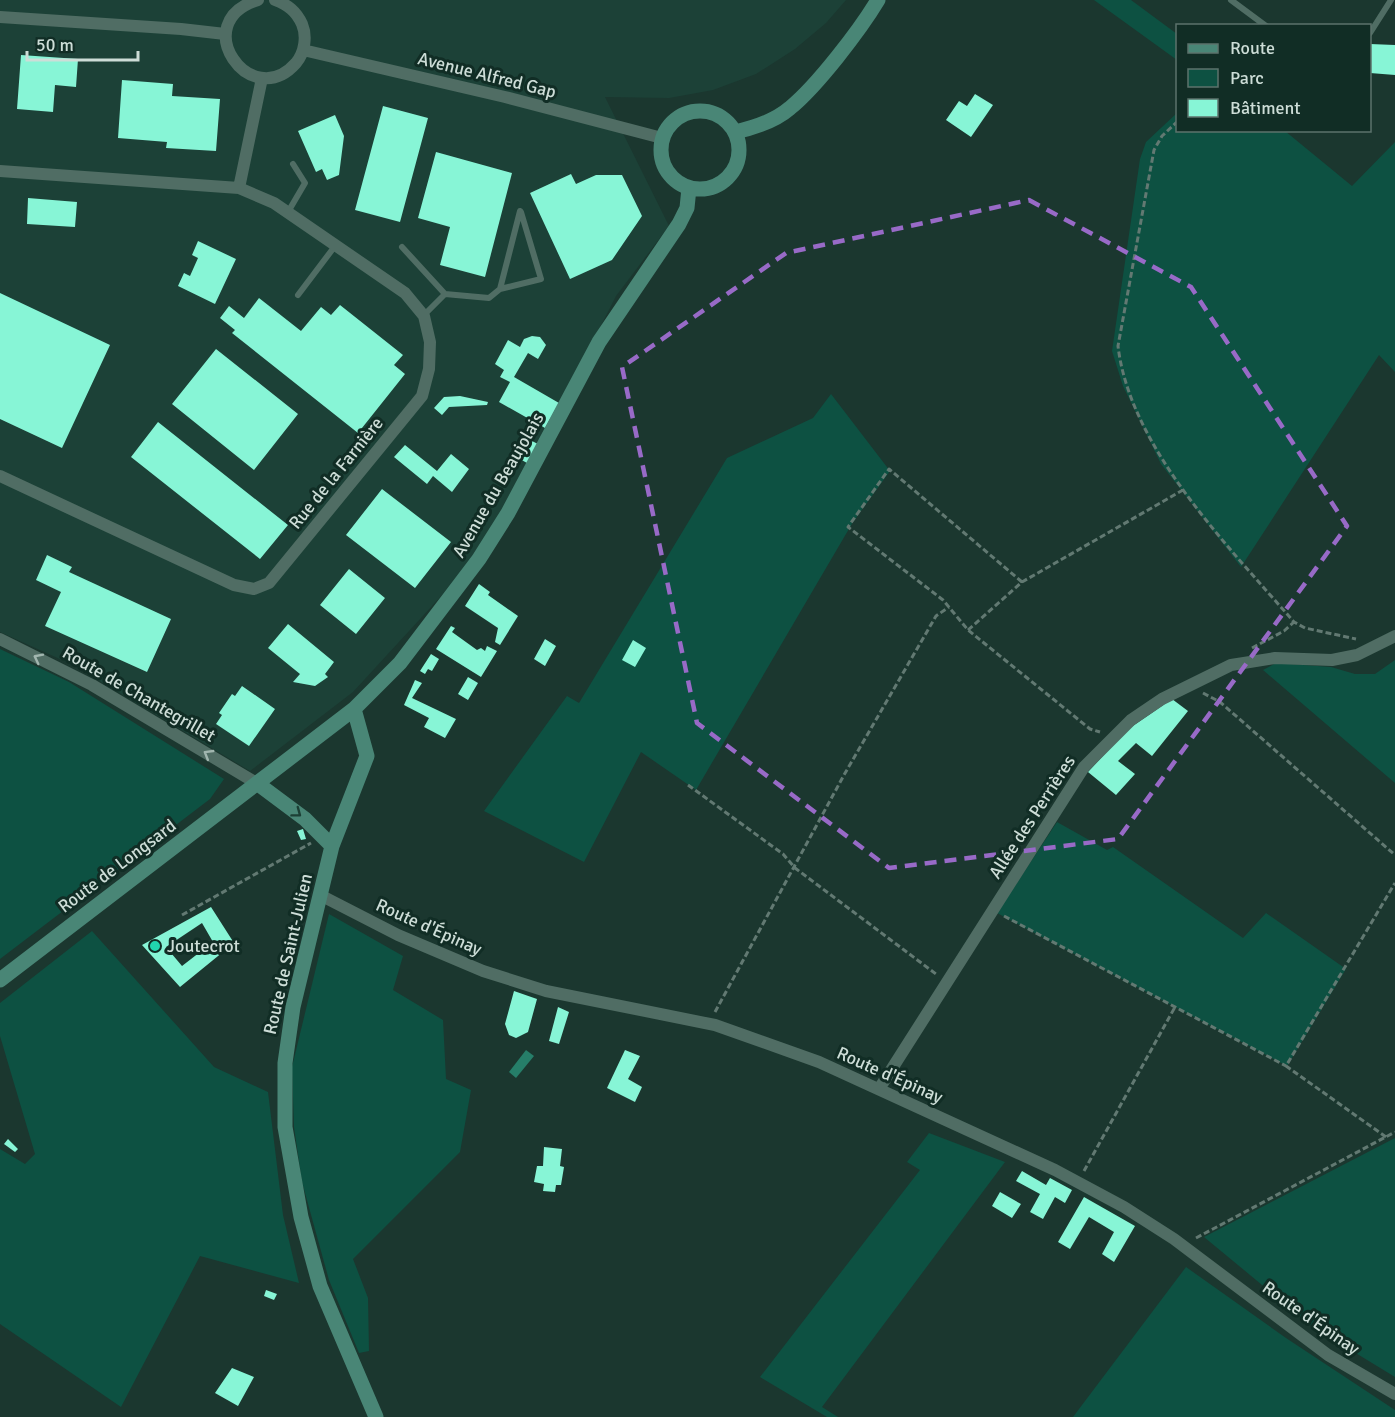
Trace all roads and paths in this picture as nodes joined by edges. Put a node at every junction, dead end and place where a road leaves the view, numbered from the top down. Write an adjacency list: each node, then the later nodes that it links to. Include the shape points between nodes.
1 (275, 0): 6 (street)
2 (878, 0): 14 (main road, via 828,67 789,109 757,127)
3 (1231, 0): 8 (lane)
4 (1391, 0): 9 (lane)
5 (254, 1): 10 (street, via 234,13)
6 (292, 3): 11 (street, via 303,27)
7 (0, 17): 10 (street)
8 (1263, 24)
9 (1371, 31)
10 (225, 34): 12 (street, via 236,65 247,74)
11 (303, 50): 12 (street, via 289,70); 15 (street, Avenue Alfred Gap)
12 (262, 78): 18 (street)
13 (1176, 123): 28 (path, via 1154,150 1118,346 1121,367 1151,442)
14 (735, 132): 15 (main road, via 724,119 709,111 691,111 673,120); 19 (main road, via 739,146 731,174 712,186)
15 (662, 138): 19 (main road, via 660,157 671,177)
16 (293, 164): 20 (lane, via 305,183)
17 (0, 171): 18 (street, Rue de la Farnière)
18 (239, 188): 20 (street, Rue de la Farnière)
19 (689, 188): 38 (main road, Avenue du Beaujolais, via 687,208 679,224 599,342 508,513 479,559 400,663)
20 (288, 213): 21 (street, Rue de la Farnière)
21 (335, 245): 25 (lane); 26 (street, Rue de la Farnière, via 405,293)
22 (402, 247): 24 (lane)
23 (500, 289): 23 (lane, via 506,267 520,212 541,279); 24 (lane, via 489,298)
24 (445, 294): 26 (lane)
25 (298, 295)
26 (424, 316): 27 (street, Rue de la Farnière, via 430,342 422,396 269,583 254,589 234,585)
27 (0, 476)
28 (1184, 490): 29 (path); 31 (path)
29 (1022, 582): 30 (path, via 889,469 848,527); 32 (path)
30 (949, 607): 32 (path); 44 (path, via 936,616)
31 (1294, 622): 35 (path, via 1316,631); 36 (path, via 1245,653)
32 (968, 630): 39 (path, via 1090,729)
33 (1395, 636): 36 (street, Allée des Perrières, via 1357,655 1332,660 1275,658)
34 (0, 639): 40 (street, Route de Chantegrillet, one-way to 34, via 92,685)
35 (1359, 639)
36 (1237, 664): 37 (street, Allée des Perrières)
37 (1194, 682): 39 (street, Allée des Perrières, via 1162,699); 43 (path)
38 (354, 709): 40 (main road, Avenue du Beaujolais); 42 (main road, Route de Saint-Julien, via 367,756)
39 (1114, 736): 47 (street, Allée des Perrières, via 1084,767)
40 (258, 784): 42 (main road, one-way to 42, via 305,819); 49 (main road, Route de Longsard)
41 (688, 785): 44 (path, via 783,854)
42 (327, 842): 46 (main road, Route de Saint-Julien); 48 (path)
43 (1395, 855)
44 (795, 868): 50 (path); 52 (path, via 718,1001)
45 (1395, 883): 53 (path)
46 (321, 895): 52 (street, Route d'Épinay, via 398,935 546,991); 60 (main road, Route de Saint-Julien, via 293,1007 285,1063 285,1127 301,1217 320,1286)
47 (993, 910): 50 (street, Allée des Perrières); 51 (path)
48 (182, 915)
49 (0, 980)
50 (947, 983): 54 (street, Allée des Perrières)
51 (1175, 1007): 53 (path); 57 (path)
52 (712, 1024): 54 (street, Route d'Épinay, via 819,1062)
53 (1286, 1066): 56 (path)
54 (879, 1089): 57 (street, Route d'Épinay)
55 (1395, 1132): 56 (path)
56 (1386, 1137): 58 (path, via 1201,1234)
57 (1078, 1182): 58 (street, Route d'Épinay)
58 (1187, 1249): 59 (street, Route d'Épinay, via 1328,1355)
59 (1395, 1394)
60 (376, 1417)

